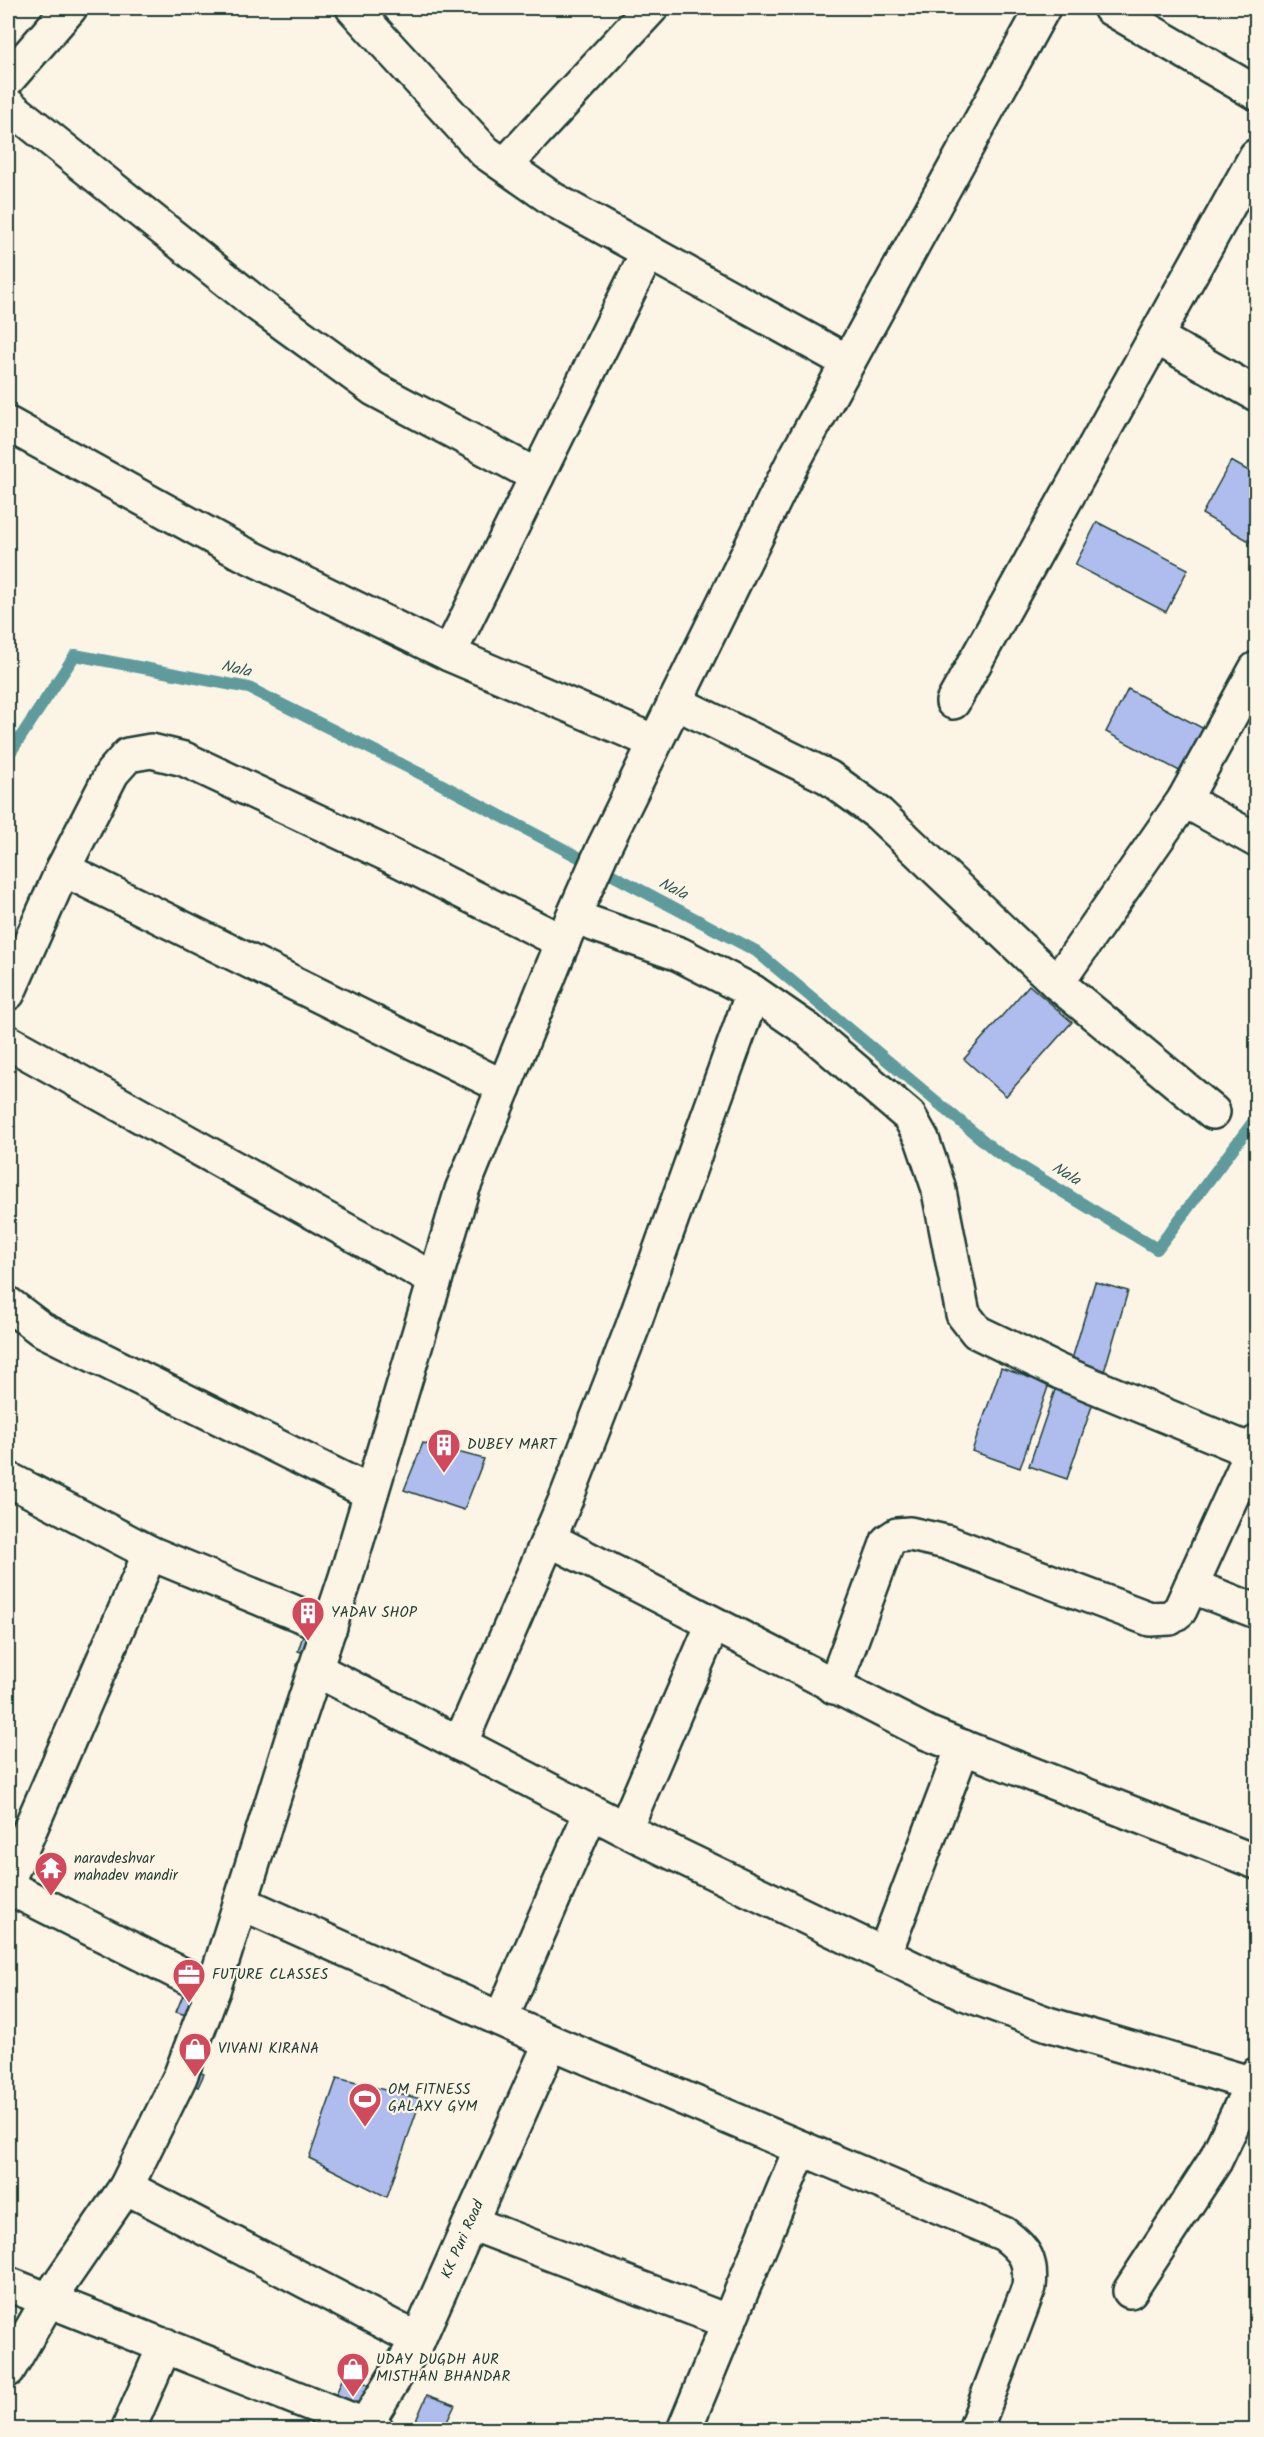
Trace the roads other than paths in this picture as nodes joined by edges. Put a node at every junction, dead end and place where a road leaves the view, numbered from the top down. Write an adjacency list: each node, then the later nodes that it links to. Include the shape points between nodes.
1 (70, 8): 6 (street)
2 (353, 8): 10 (street, via 485,152)
3 (651, 8): 10 (street)
4 (1043, 8): 13 (street)
5 (1110, 8): 7 (street)
6 (10, 70)
7 (1257, 93)
8 (8, 105): 16 (street, via 257,304 374,389)
9 (1257, 156): 12 (street)
10 (505, 165): 11 (street, via 554,200)
11 (648, 252): 13 (street); 16 (street)
12 (1156, 337): 14 (street); 20 (street)
13 (848, 362): 19 (street, via 792,464)
14 (1257, 394)
15 (8, 424): 17 (street, via 238,551)
16 (537, 476): 17 (street)
17 (449, 654): 21 (street)
18 (1257, 669): 22 (street)
19 (675, 702): 21 (street); 26 (street, via 828,777 879,814)
20 (953, 702)
21 (655, 742): 25 (street)
22 (1184, 800): 23 (street); 26 (street)
23 (1257, 840)
24 (63, 869): 25 (street, via 112,773 128,755 151,751 184,759 385,853); 28 (street); 30 (street)
25 (573, 919): 27 (street, via 679,954); 30 (street)
26 (1057, 983): 31 (street)
27 (753, 992): 34 (street, via 807,1030 909,1116 922,1139 938,1186 963,1314 977,1332 1060,1372); 37 (street, via 633,1326)
28 (8, 993)
29 (8, 1042): 32 (street)
30 (504, 1087): 32 (street, via 462,1190)
31 (1213, 1112)
32 (435, 1280): 36 (street)
33 (8, 1304): 36 (street, via 41,1329)
34 (1255, 1449): 39 (street)
35 (8, 1479): 38 (street)
36 (371, 1493): 42 (street)
37 (549, 1539): 41 (street); 45 (street)
38 (150, 1552): 42 (street); 50 (street)
39 (1191, 1586): 40 (street); 44 (street, via 1180,1610 1170,1618 1150,1620 946,1542 910,1533 897,1535 885,1548)
40 (1257, 1611)
41 (713, 1624): 44 (street); 48 (street)
42 (330, 1627): 43 (street)
43 (315, 1669): 45 (street); 52 (street)
44 (834, 1687): 46 (street)
45 (460, 1744): 47 (street)
46 (963, 1747): 49 (street); 53 (street)
47 (591, 1812): 48 (street); 55 (street)
48 (625, 1829): 53 (street)
49 (1257, 1862)
50 (8, 1880)
51 (8, 1887): 54 (street)
52 (242, 1903): 54 (street); 55 (street)
53 (884, 1955): 57 (street, via 964,1993 1048,2024)
54 (213, 1990): 59 (street, via 180,2077)
55 (501, 2019): 56 (street)
56 (551, 2042): 58 (street); 60 (street, KK Puri Road)
57 (1255, 2079): 62 (street, via 1215,2161)
58 (801, 2148): 64 (street); 71 (street, via 1004,2234 1027,2254 1031,2268 1029,2287)
59 (126, 2187): 63 (street); 65 (street)
60 (471, 2223): 64 (street); 65 (street, KK Puri Road)
61 (8, 2284): 63 (street)
62 (1130, 2291)
63 (49, 2299): 66 (street); 67 (street)
64 (729, 2322): 70 (street)
65 (418, 2340): 68 (street, KK Puri Road)
66 (165, 2345): 68 (street); 69 (street)
67 (8, 2370)
68 (368, 2428)
69 (128, 2430)
70 (684, 2430)
71 (975, 2430)

